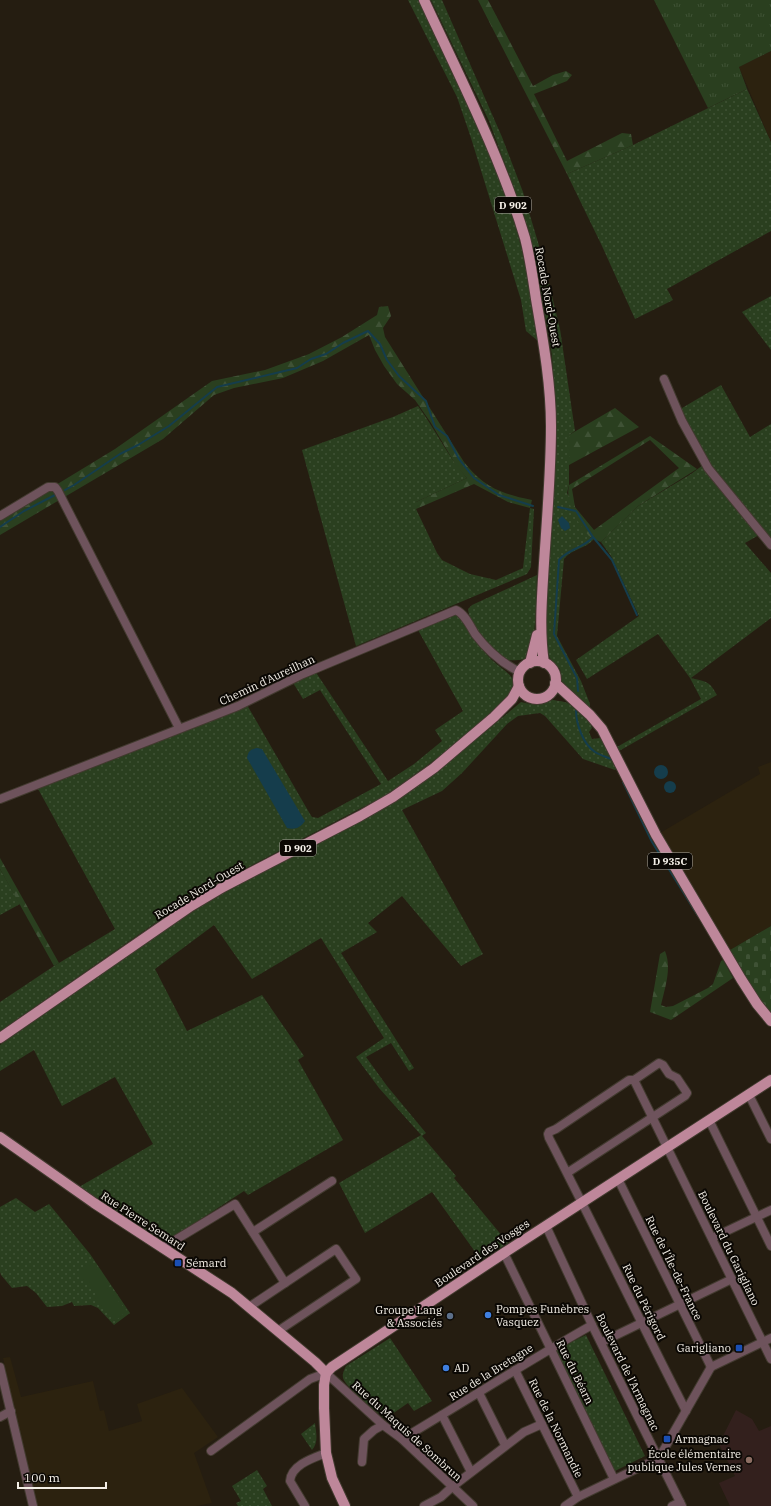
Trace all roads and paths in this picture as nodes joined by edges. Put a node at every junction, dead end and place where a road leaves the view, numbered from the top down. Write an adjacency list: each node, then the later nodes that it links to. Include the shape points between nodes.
1 (424, 0): 7 (main road, Rocade Nord-Ouest / D 902, via 482,124 504,180 525,239 534,284 545,349 551,424)
2 (664, 379): 4 (street, via 682,421)
3 (698, 465): 4 (street)
4 (708, 468): 6 (street)
5 (0, 516): 17 (street, via 42,490 55,487)
6 (771, 545)
7 (541, 619): 8 (main road, Rocade Nord-Ouest / D 902); 9 (main road, Rocade Nord-Ouest / D 902)
8 (530, 663): 9 (main road); 10 (main road)
9 (544, 663): 11 (main road, via 553,671)
10 (520, 672): 12 (main road); 17 (street, Chemin d'Aureilhan, via 494,657 456,610 303,674 238,706)
11 (555, 683): 13 (main road); 15 (main road, D 935C)
12 (519, 686): 14 (main road); 16 (main road, Rocade Nord-Ouest / D 902, via 512,699)
13 (549, 695): 14 (main road, via 539,699); 15 (main road, D 935C)
14 (528, 697): 16 (main road, Rocade Nord-Ouest / D 902)
15 (573, 701): 19 (main road, D 935C, via 602,729 678,875 757,1004)
16 (494, 716): 20 (main road, Rocade Nord-Ouest / D 902, via 434,768 393,797 192,906)
17 (179, 728): 18 (street, Chemin d'Aureilhan)
18 (0, 799)
19 (771, 1021)
20 (0, 1038)
21 (634, 1080): 24 (street, Boulevard du Garigliano); 24 (street, via 660,1063 669,1074 677,1078 687,1093); 29 (street, Rue du Périgord, via 629,1080 549,1132)
22 (771, 1080): 23 (main road, Boulevard des Vosges)
23 (749, 1095): 25 (main road, Boulevard des Vosges); 27 (street)
24 (653, 1117): 28 (street, Boulevard du Garigliano); 29 (street)
25 (709, 1120): 28 (main road, Boulevard des Vosges); 34 (street)
26 (0, 1137): 39 (main road, Rue Pierre Semard)
27 (771, 1139)
28 (667, 1146): 30 (main road, Boulevard des Vosges); 37 (street, Boulevard du Garigliano)
29 (567, 1173): 32 (street, Rue du Périgord)
30 (618, 1179): 32 (main road, Boulevard des Vosges); 43 (street, Rue de l'Île-de-France)
31 (332, 1181): 36 (street)
32 (583, 1202): 35 (main road, Boulevard des Vosges); 45 (street, Rue du Périgord)
33 (771, 1210): 34 (street)
34 (757, 1217): 37 (street); 38 (street)
35 (546, 1226): 40 (main road, Boulevard des Vosges); 46 (street, Boulevard de l'Armagnac)
36 (253, 1232): 39 (street, via 235,1204); 42 (street)
37 (712, 1238): 41 (street, Boulevard du Garigliano)
38 (771, 1246)
39 (162, 1248): 44 (main road, Rue Pierre Semard, via 232,1293)
40 (504, 1253): 51 (street, Rue du Béarn); 56 (main road, Boulevard des Vosges)
41 (732, 1279): 43 (street); 50 (street, Boulevard du Garigliano)
42 (285, 1283): 44 (street); 47 (street, via 336,1249 356,1279)
43 (680, 1304): 45 (street); 54 (street, Rue de l'Île-de-France)
44 (249, 1307): 47 (main road, Rue Pierre Semard)
45 (641, 1323): 49 (street); 58 (street, Rue du Périgord)
46 (592, 1325): 49 (street, Boulevard de l'Armagnac); 51 (street, Rue de la Bretagne)
47 (278, 1331): 56 (main road, Rue Pierre Semard)
48 (771, 1338): 50 (street)
49 (602, 1342): 68 (street, Boulevard de l'Armagnac)
50 (763, 1342): 52 (street, Boulevard du Garigliano); 54 (street)
51 (551, 1348): 55 (street, Rue de la Bretagne); 71 (street, Rue du Béarn)
52 (771, 1358)
53 (0, 1367): 59 (street)
54 (710, 1367): 58 (street)
55 (514, 1370): 57 (street, Rue de la Bretagne); 62 (street, Rue de la Normandie)
56 (326, 1374): 63 (street, Rue du Maquis de Sombrun); 66 (street, Boulevard des Vosges, via 310,1379); 67 (main road)
57 (479, 1393): 60 (street, Rue de la Bretagne); 65 (street)
58 (686, 1411): 68 (street)
59 (11, 1412): 61 (street); 75 (street)
60 (442, 1415): 64 (street, Rue de la Bretagne); 70 (street)
61 (0, 1417)
62 (542, 1424): 65 (street, via 524,1432); 73 (street, Rue de la Normandie)
63 (383, 1425): 64 (street, Rue du Maquis de Sombrun); 69 (street, via 364,1439)
64 (402, 1439): 72 (street, Rue du Maquis de Sombrun)
65 (505, 1446): 70 (street)
66 (211, 1451)
67 (326, 1453): 76 (street, via 310,1459 293,1471 291,1476 290,1481); 77 (main road, via 332,1478)
68 (659, 1458): 71 (street); 74 (street, Boulevard de l'Armagnac)
69 (362, 1462)
70 (471, 1472): 72 (street)
71 (614, 1479): 73 (street)
72 (452, 1487): 78 (street, via 441,1497); 79 (street, Rue du Maquis de Sombrun)
73 (578, 1497): 80 (street)
74 (681, 1504): 81 (street)
75 (33, 1506)
76 (305, 1506)
77 (345, 1506)
78 (424, 1506)
79 (473, 1506)
80 (565, 1506)
81 (672, 1506)

